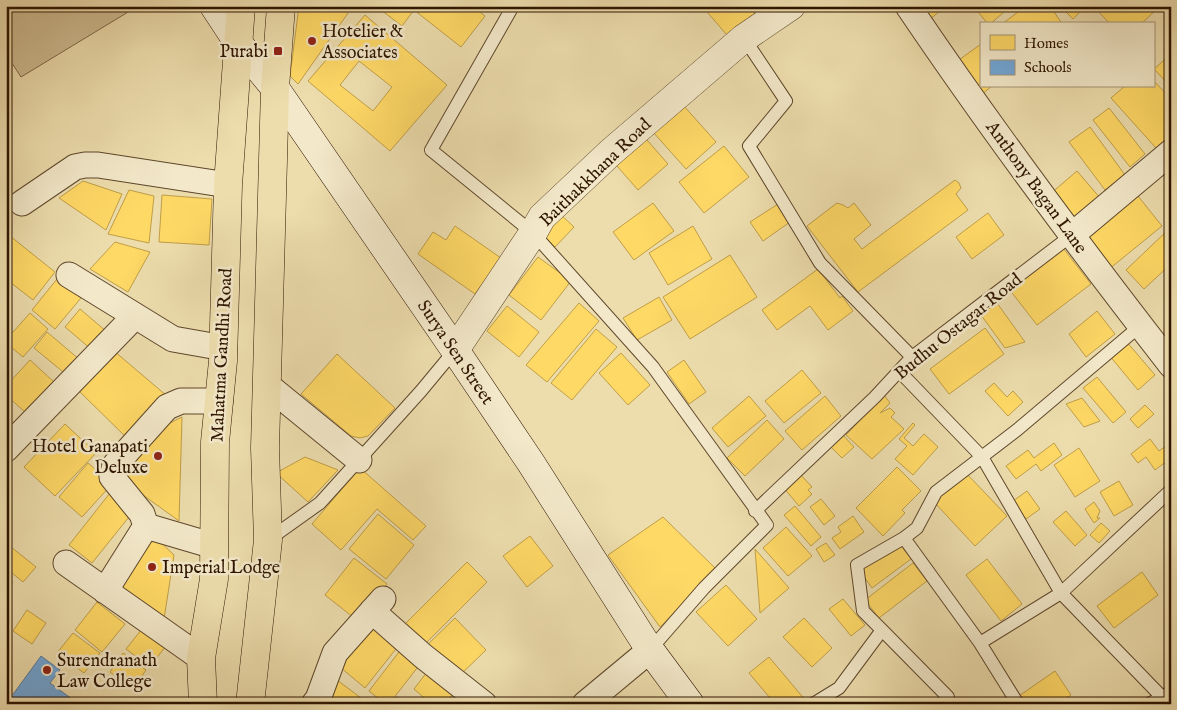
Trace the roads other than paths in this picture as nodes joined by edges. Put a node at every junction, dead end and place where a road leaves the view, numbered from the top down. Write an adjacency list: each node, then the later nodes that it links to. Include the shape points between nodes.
1 (214, 6): 8 (main road, Surya Sen Street)
2 (240, 6): 8 (main road, Mahatma Gandhi Road)
3 (281, 6): 9 (main road)
4 (514, 6): 13 (lane, via 431,150)
5 (908, 6): 14 (street, Anthony Bagan Lane)
6 (773, 11): 7 (main road, Baithakkhana Road)
7 (744, 38): 13 (main road, Baithakkhana Road, via 611,152 542,218); 20 (lane, via 786,101 749,146 820,262)
8 (239, 44): 9 (main road, Surya Sen Street); 11 (main road, Mahatma Gandhi Road)
9 (275, 88): 19 (main road, Surya Sen Street); 23 (main road)
10 (1171, 152): 14 (street, Budhu Ostagar Road)
11 (228, 185): 12 (street, via 85,165 75,168); 18 (main road, Mahatma Gandhi Road)
12 (22, 203)
13 (533, 233): 19 (main road, Baithakkhana Road); 29 (lane, via 653,366)
14 (1072, 235): 17 (street, Anthony Bagan Lane); 20 (lane, Budhu Ostagar Road)
15 (69, 275): 16 (street)
16 (135, 316): 18 (street, via 173,340); 25 (street)
17 (1140, 326): 21 (street, Anthony Bagan Lane); 26 (lane)
18 (224, 348): 24 (main road, Mahatma Gandhi Road)
19 (455, 350): 27 (lane, Baithakkhana Road); 39 (main road, Surya Sen Street)
20 (912, 357): 22 (lane, Budhu Ostagar Road)
21 (1171, 365)
22 (899, 371): 26 (lane); 29 (lane, Budhu Ostagar Road)
23 (267, 385): 27 (street); 32 (main road)
24 (220, 401): 30 (street, via 181,400 167,408 115,465 112,477 142,514); 33 (main road, Mahatma Gandhi Road)
25 (6, 449)
26 (982, 457): 31 (lane, via 936,492 917,528); 36 (lane)
27 (359, 460): 32 (lane, Baithakkhana Road, via 320,504)
28 (1171, 490): 36 (lane)
29 (756, 510): 39 (lane, via 767,525 704,588)
30 (146, 526): 33 (street); 35 (street)
31 (904, 538): 37 (lane, via 857,565 863,611); 38 (lane)
32 (268, 540): 43 (main road)
33 (214, 546): 40 (main road, Mahatma Gandhi Road, via 214,578)
34 (66, 563): 35 (street)
35 (105, 591): 40 (street)
36 (1062, 593): 38 (lane); 41 (lane)
37 (882, 630): 48 (lane, via 839,688); 49 (lane, via 948,697)
38 (980, 643): 50 (lane)
39 (650, 650): 46 (street); 47 (main road, Surya Sen Street)
40 (201, 658): 42 (main road, Mahatma Gandhi Road)
41 (1166, 694): 51 (lane)
42 (203, 704)
43 (250, 704)
44 (314, 704): 45 (street, via 335,653 378,605 424,656)
45 (484, 704)
46 (585, 704)
47 (690, 704)
48 (814, 704)
49 (942, 704)
50 (1018, 704)
51 (1149, 704)

